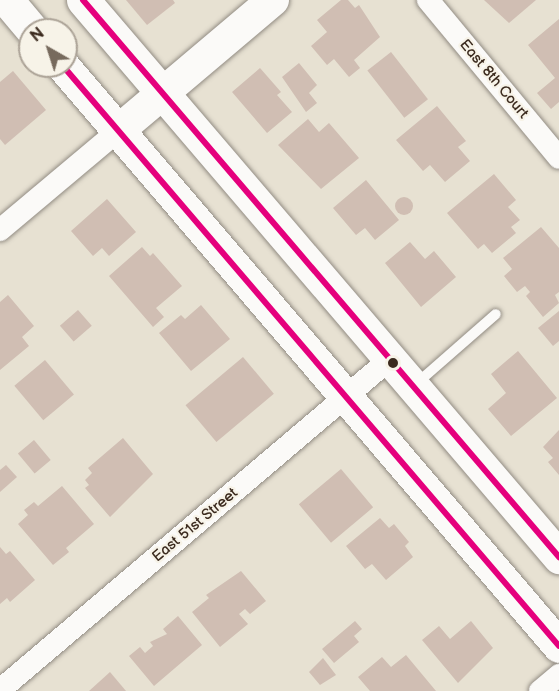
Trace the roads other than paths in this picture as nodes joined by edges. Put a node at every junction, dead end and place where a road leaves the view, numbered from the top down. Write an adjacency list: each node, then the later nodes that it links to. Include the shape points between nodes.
1 (83, 0): 5 (main road)
2 (273, 0): 5 (street)
3 (428, 0): 7 (street, East 8th Court)
4 (73, 78): 6 (main road)
5 (163, 93): 6 (street); 10 (main road)
6 (118, 131): 8 (street); 12 (main road)
7 (559, 158)
8 (0, 230)
9 (496, 314): 11 (lane)
10 (390, 359): 11 (main road); 12 (street, East 51st Street)
11 (413, 386): 13 (main road)
12 (345, 397): 14 (main road); 16 (street, East 51st Street)
13 (559, 556)
14 (559, 645)
15 (559, 675): 17 (street)
16 (0, 690)
17 (540, 691)

